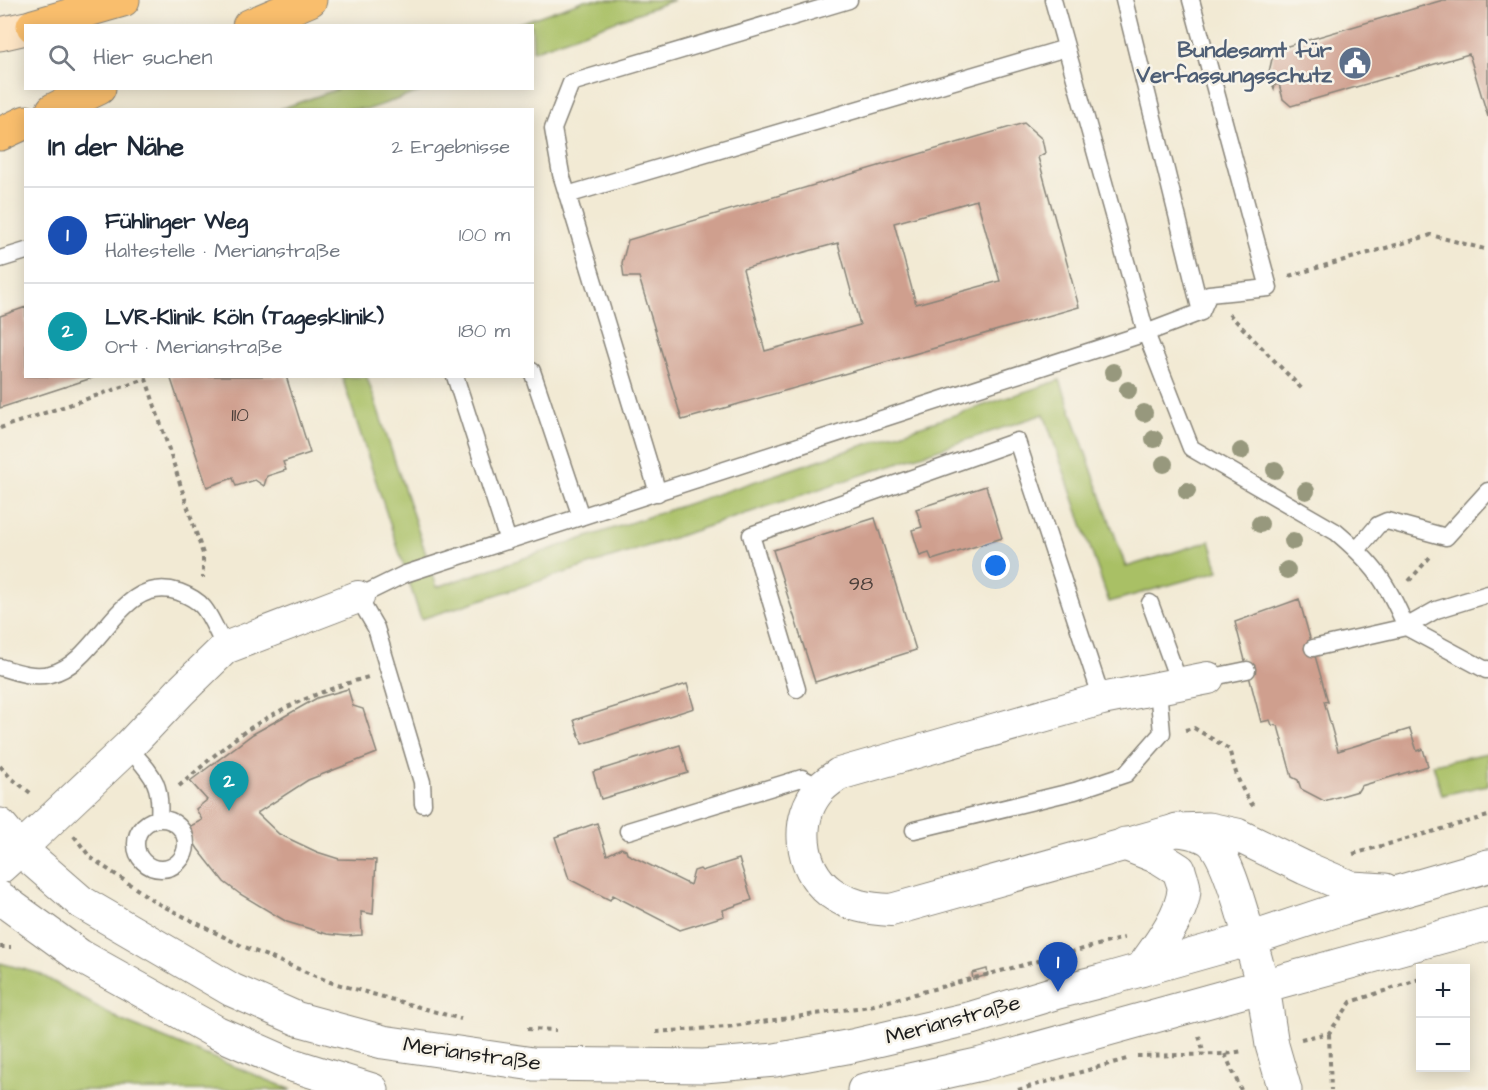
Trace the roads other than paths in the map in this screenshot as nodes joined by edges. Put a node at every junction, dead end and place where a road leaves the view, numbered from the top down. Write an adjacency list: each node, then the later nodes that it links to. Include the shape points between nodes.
1 (123, 0): 7 (highway)
2 (310, 0): 8 (highway)
3 (849, 0): 16 (lane, via 571,83 553,129)
4 (1053, 0): 11 (lane)
5 (1124, 0): 19 (lane)
6 (1191, 0): 19 (lane, via 1269,288 1209,294)
7 (40, 24)
8 (254, 24)
9 (24, 28): 10 (main road)
10 (0, 34)
11 (1066, 48): 16 (lane); 20 (lane)
12 (95, 90): 13 (highway)
13 (57, 108)
14 (24, 123): 15 (highway)
15 (0, 134)
16 (567, 195): 23 (lane)
17 (24, 251): 18 (lane)
18 (0, 259)
19 (1201, 312): 20 (lane)
20 (1146, 333): 23 (lane); 27 (lane, via 1191,448 1336,532)
21 (534, 377): 25 (lane)
22 (456, 378): 26 (lane)
23 (658, 492): 25 (lane)
24 (1488, 492): 27 (lane, via 1446,537 1387,520)
25 (581, 518): 26 (lane)
26 (508, 541): 29 (lane, via 405,574)
27 (1357, 550): 31 (lane, via 1393,595)
28 (1488, 594): 31 (lane, via 1436,610)
29 (358, 597): 32 (street, Merianstraße); 42 (lane, via 376,628 422,782)
30 (1150, 603): 37 (lane)
31 (1406, 627): 33 (lane); 35 (lane)
32 (225, 648): 34 (lane, via 203,607 168,589 150,590 131,600 72,663 50,674 23,674); 40 (street, Merianstraße)
33 (1313, 648)
34 (0, 666)
35 (1488, 669)
36 (1247, 670): 37 (lane)
37 (1182, 684): 39 (street); 44 (lane, via 1162,733 1126,774 1075,791)
38 (797, 688): 39 (lane, via 751,535 1017,441)
39 (1102, 699): 41 (street, via 839,774)
40 (128, 747): 43 (lane, via 159,788); 48 (street, Merianstraße, via 57,815)
41 (821, 788): 46 (lane, via 802,778); 47 (street, via 810,805 803,830 812,870 830,891 869,909 891,910)
42 (423, 804)
43 (159, 818)
44 (914, 830)
45 (1177, 830): 47 (street); 50 (street, via 1209,829 1237,835 1352,888); 53 (street, via 1210,840 1223,859)
46 (628, 831)
47 (1125, 844): 54 (street, via 1179,870 1184,889 1172,924)
48 (7, 847): 54 (street, Merianstraße, via 105,918 232,990 298,1019 383,1042 533,1064 704,1066 775,1060 923,1030)
49 (1488, 866): 50 (street, Merianstraße)
50 (1402, 891): 53 (street, Merianstraße)
51 (0, 898): 56 (street, via 80,956 216,1032 289,1064)
52 (1488, 924): 55 (street, Merianstraße)
53 (1250, 939): 54 (street, Merianstraße); 55 (street)
54 (1142, 970)
55 (1263, 987): 57 (street, Merianstraße, via 981,1064); 58 (street, via 1272,1045)
56 (372, 1090)
57 (864, 1090)
58 (1285, 1090)

